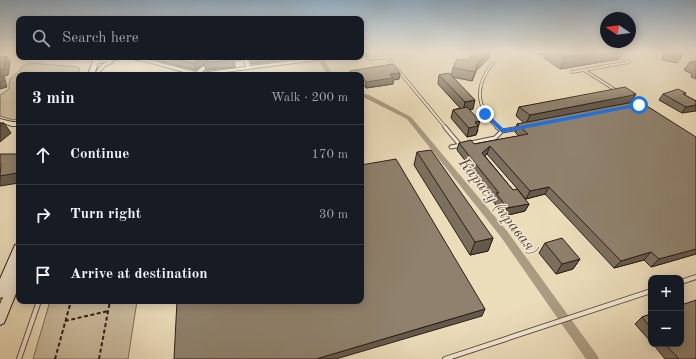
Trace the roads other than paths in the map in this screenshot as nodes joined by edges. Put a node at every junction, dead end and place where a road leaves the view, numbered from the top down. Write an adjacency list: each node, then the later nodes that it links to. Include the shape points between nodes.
1 (177, 69): 7 (street)
2 (242, 69): 8 (street)
3 (397, 69): 15 (lane)
4 (488, 69): 14 (lane, via 478,90 485,114)
5 (591, 69): 6 (lane)
6 (584, 70): 9 (lane); 10 (lane)
7 (189, 72)
8 (214, 72)
9 (572, 72)
10 (620, 92)
11 (0, 120): 12 (street)
12 (16, 124)
13 (525, 127): 14 (lane)
14 (502, 131): 15 (lane, via 495,138)
15 (460, 145): 16 (lane)
16 (451, 147)
17 (16, 255): 21 (street)
18 (696, 277): 20 (lane)
19 (16, 278): 24 (street)
20 (684, 281)
21 (0, 293)
22 (648, 293): 26 (lane)
23 (38, 304): 25 (lane)
24 (0, 318)
25 (19, 359)
26 (445, 359)

